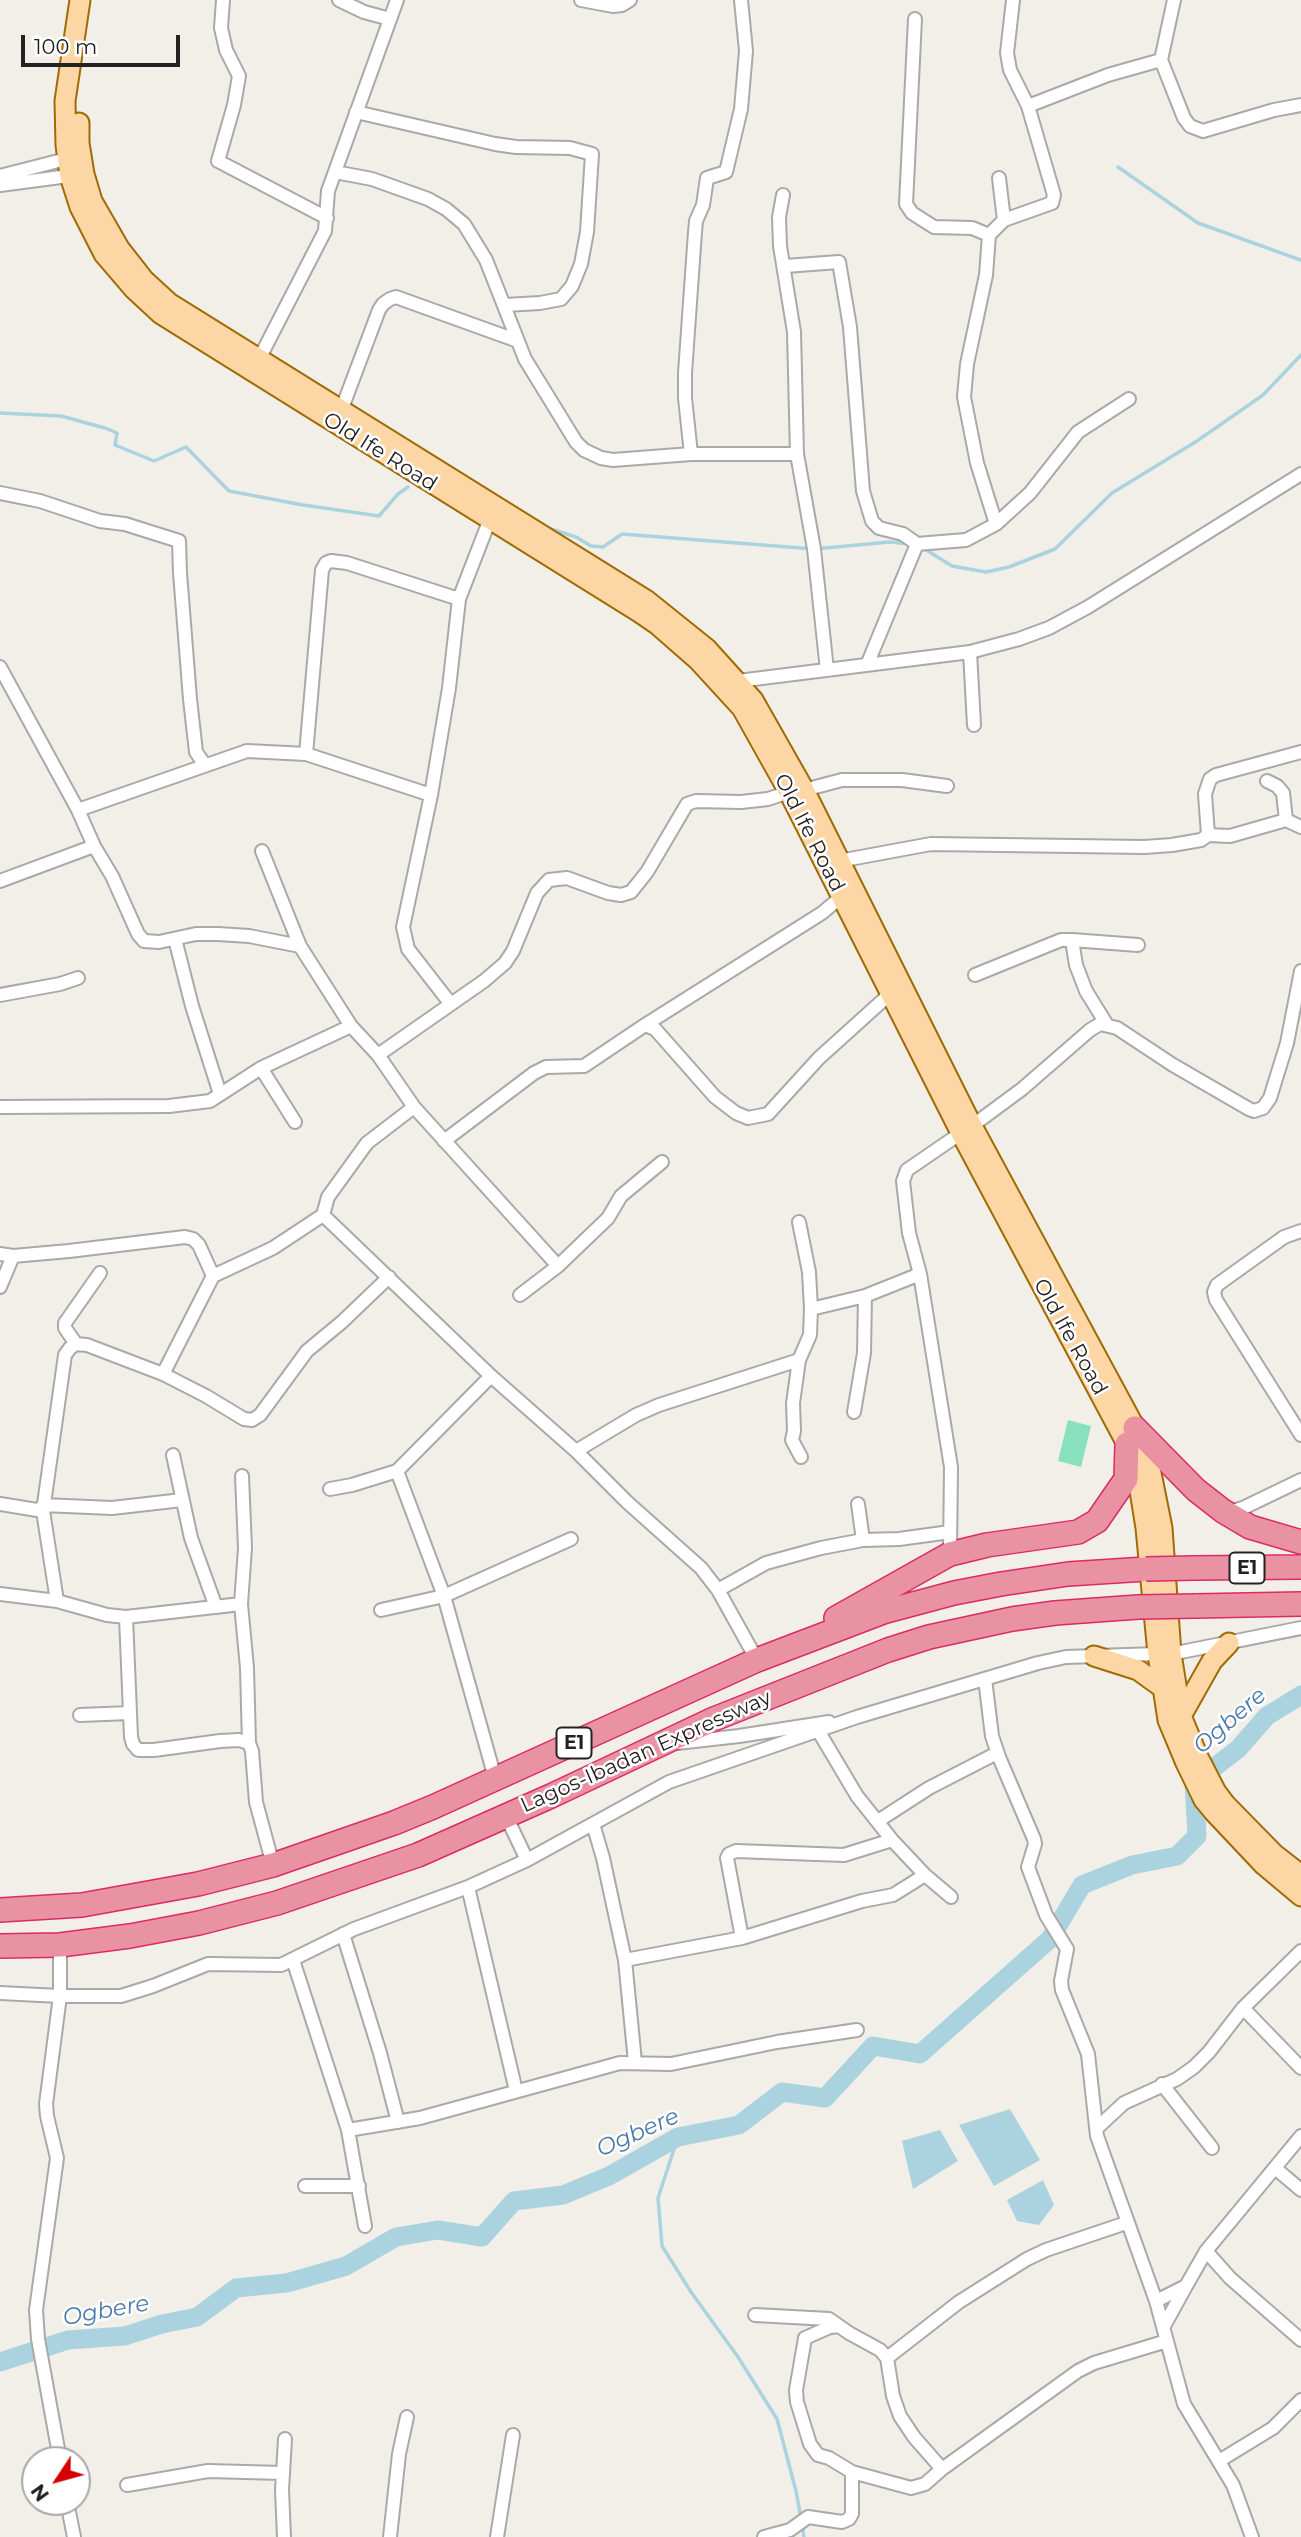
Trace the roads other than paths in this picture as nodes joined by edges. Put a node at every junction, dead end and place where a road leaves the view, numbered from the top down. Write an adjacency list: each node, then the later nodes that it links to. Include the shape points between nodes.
1 (80, 0): 17 (main road, Old Ife Road, via 65,101)
2 (94, 0): 17 (main road, Old Ife Road, via 79,100)
3 (223, 0): 23 (street, via 221,28 239,76 218,161)
4 (338, 0): 11 (street)
5 (397, 0): 11 (street)
6 (581, 0): 7 (street, via 613,6)
7 (631, 0)
8 (741, 0): 32 (street, via 746,51 741,109 726,172 706,178 696,221 685,373)
9 (1013, 0): 15 (street, via 1007,53)
10 (1174, 0): 13 (street)
11 (390, 19): 16 (street)
12 (915, 19): 25 (street, via 906,204 934,227 972,228)
13 (1161, 61): 14 (street, via 1184,118 1203,131); 15 (street, via 1108,75)
14 (1301, 105)
15 (1028, 106): 24 (street, via 1054,195 1052,203)
16 (356, 112): 18 (street); 27 (street, via 495,144 570,148 592,154 587,232 572,286 561,299)
17 (76, 166): 19 (street); 21 (street); 29 (main road, Old Ife Road, via 80,207 104,254 134,289 160,314)
18 (335, 172): 23 (street, via 326,202); 27 (street, via 372,179 446,209 474,237)
19 (0, 176)
20 (999, 178): 24 (street)
21 (0, 185)
22 (783, 195): 26 (street, via 780,246)
23 (327, 218): 29 (street, via 325,231)
24 (1004, 220): 25 (street)
25 (989, 235): 37 (street, via 964,397 977,463)
26 (785, 267): 33 (street, via 794,331); 38 (street, via 839,262 850,327 863,491 872,521 879,528 903,534)
27 (505, 305): 28 (street)
28 (518, 341): 31 (street, via 396,297 390,299 379,310); 32 (street, via 548,398 584,450 613,460)
29 (256, 366): 31 (main road, Old Ife Road); 36 (main road, Old Ife Road)
30 (1129, 400): 37 (street, via 1078,432 1030,493)
31 (341, 411): 39 (main road, Old Ife Road)
32 (691, 454): 33 (street)
33 (797, 454): 44 (street, via 814,549)
34 (1301, 474): 41 (street, via 1049,628)
35 (0, 493): 51 (street, via 179,541 196,752)
36 (490, 519): 39 (main road, Old Ife Road); 40 (street)
37 (996, 524): 38 (street, via 966,540)
38 (917, 544): 42 (street)
39 (575, 564): 45 (main road, Old Ife Road, via 646,600 687,631); 54 (main road, Old Ife Road, via 658,625 706,668 742,709)
40 (460, 599): 50 (street, via 347,563 326,563); 55 (street)
41 (970, 652): 42 (street); 48 (street)
42 (867, 665): 44 (street)
43 (0, 667): 46 (street)
44 (827, 670): 45 (street)
45 (738, 681): 54 (main road, Old Ife Road, via 753,700)
46 (13, 691): 47 (street); 56 (street)
47 (0, 696)
48 (974, 725)
49 (1301, 752): 59 (street, via 1210,779 1205,794)
50 (306, 754): 51 (street, via 247,751); 55 (street)
51 (205, 765): 56 (street)
52 (1267, 781): 57 (street, via 1283,793)
53 (947, 786): 54 (street, via 842,780)
54 (797, 791): 62 (main road, Old Ife Road); 64 (main road, Old Ife Road); 74 (street, via 741,802 691,801 631,892 608,893 567,878 549,880 537,893 505,963)
55 (431, 795): 74 (street, via 403,927 408,949)
56 (78, 810): 60 (street)
57 (1286, 820): 58 (street); 59 (street, via 1230,836)
58 (1301, 827)
59 (1208, 835): 62 (street, via 1187,843 1144,847 931,844)
60 (94, 846): 63 (street); 65 (street, via 144,941)
61 (262, 851): 68 (street)
62 (839, 861): 83 (main road, Old Ife Road)
63 (2, 877)
64 (841, 897): 72 (main road, Old Ife Road); 75 (street)
65 (175, 939): 68 (street, via 195,934 248,936); 82 (street)
66 (1072, 940): 67 (street); 70 (street, via 1061,940); 76 (street, via 1086,991)
67 (1138, 945)
68 (300, 946): 77 (street)
69 (1301, 971): 78 (street)
70 (975, 975)
71 (78, 978): 73 (street)
72 (891, 993): 75 (street, via 819,1058 768,1114 756,1117 736,1113 715,1097 671,1045); 83 (main road, Old Ife Road)
73 (0, 995)
74 (450, 1003): 80 (street)
75 (645, 1025): 88 (street, via 584,1066 546,1067 534,1073)
76 (1107, 1025): 78 (street, via 1254,1111 1270,1098); 87 (street, via 1090,1030)
77 (351, 1026): 80 (street); 81 (street)
78 (1287, 1044): 79 (street)
79 (1301, 1047)
80 (378, 1055): 85 (street)
81 (261, 1068): 82 (street); 86 (street)
82 (220, 1094): 84 (street, via 191,1105)
83 (951, 1098): 87 (main road, Old Ife Road)
84 (0, 1107)
85 (414, 1107): 88 (street); 90 (street, via 367,1143 328,1197)
86 (295, 1122)
87 (967, 1130): 96 (street, via 907,1170 902,1181); 109 (main road, Old Ife Road)
88 (444, 1141): 94 (street)
89 (662, 1162): 94 (street, via 621,1196 608,1218)
90 (323, 1215): 97 (street, via 273,1248); 98 (street)
91 (799, 1222): 102 (street, via 810,1272)
92 (1301, 1231): 108 (street, via 1284,1237 1217,1285 1214,1292)
93 (6, 1255): 97 (street, via 185,1237 199,1245); 99 (street)
94 (558, 1266): 100 (street)
95 (100, 1273): 103 (street, via 65,1323)
96 (919, 1274): 101 (street); 125 (street, via 951,1467)
97 (213, 1276): 105 (street)
98 (389, 1277): 105 (street, via 307,1351 252,1420); 106 (street)
99 (0, 1287)
100 (520, 1295)
101 (865, 1296): 102 (street); 107 (street, via 864,1353)
102 (811, 1309): 104 (street, via 810,1335)
103 (76, 1344): 105 (street); 120 (street, via 65,1355)
104 (799, 1360): 110 (street, via 659,1405); 112 (street, via 792,1440)
105 (163, 1374)
106 (491, 1376): 110 (street); 113 (street)
107 (854, 1412)
108 (1301, 1435)
109 (1131, 1436): 121 (highway); 125 (highway, via 1126,1479 1097,1521 1078,1532 987,1545); 139 (main road, Old Ife Road, via 1151,1473 1162,1528)
110 (576, 1451): 127 (street, via 701,1567)
111 (173, 1455): 117 (street)
112 (801, 1457)
113 (397, 1471): 116 (street); 129 (street)
114 (242, 1476): 131 (street, via 245,1548)
115 (1301, 1480): 121 (street, via 1243,1508)
116 (330, 1489)
117 (182, 1500): 120 (street, via 112,1508); 133 (street)
118 (0, 1504): 120 (street)
119 (858, 1504): 123 (street)
120 (43, 1508): 130 (street)
121 (1223, 1511): 124 (highway, via 1250,1527)
122 (571, 1539): 129 (street)
123 (863, 1540): 125 (street); 127 (street, via 766,1563)
124 (1301, 1542)
125 (950, 1543): 137 (highway)
126 (1301, 1567): 137 (highway, Lagos-Ibadan Expressway / E1, bridge, via 1068,1574 954,1592)
127 (718, 1590): 141 (street)
128 (0, 1594): 130 (street)
129 (444, 1596): 134 (street); 153 (street)
130 (57, 1601): 135 (street)
131 (241, 1604): 133 (street); 149 (street)
132 (1301, 1604): 150 (highway, Lagos-Ibadan Expressway / E1, bridge, via 1138,1607 1012,1619 929,1637 808,1680)
133 (216, 1607): 135 (street)
134 (381, 1610)
135 (126, 1617): 144 (street)
136 (1301, 1628): 138 (street)
137 (801, 1642): 141 (highway, Lagos-Ibadan Expressway / E1)
138 (1229, 1643): 139 (street); 146 (main road, via 1212,1661)
139 (1164, 1654): 140 (street); 143 (main road, Old Ife Road); 146 (main road, Old Ife Road)
140 (1094, 1656): 142 (street, via 1057,1659); 143 (main road, via 1138,1670)
141 (757, 1660): 153 (highway, Lagos-Ibadan Expressway / E1)
142 (985, 1679): 147 (street); 151 (street)
143 (1163, 1688): 152 (main road, Old Ife Road, via 1168,1720)
144 (130, 1713): 145 (street); 149 (street, via 131,1737 138,1750 220,1741)
145 (80, 1715)
146 (1181, 1716): 152 (main road, Old Ife Road)
147 (857, 1717): 148 (street); 150 (street)
148 (819, 1732): 156 (street, via 857,1796); 157 (street, via 669,1782)
149 (249, 1743): 160 (street, via 256,1802)
150 (658, 1745): 155 (highway, Lagos-Ibadan Expressway / E1)
151 (998, 1753): 156 (street, via 929,1787); 181 (street, via 1034,1839 1028,1867 1067,1949 1062,1990 1088,2054)
152 (1191, 1760): 154 (main road, Old Ife Road)
153 (495, 1778): 160 (highway, Lagos-Ibadan Expressway / E1, via 394,1824)
154 (1210, 1796): 162 (main road, Old Ife Road); 164 (main road, Old Ife Road, via 1264,1865)
155 (506, 1816): 159 (street); 169 (highway, Lagos-Ibadan Expressway / E1, via 418,1855 277,1903 130,1936)
156 (878, 1821): 158 (street)
157 (593, 1824): 159 (street); 173 (street)
158 (892, 1840): 161 (street); 168 (street, via 844,1855 729,1854)
159 (527, 1860): 163 (street)
160 (273, 1865): 166 (highway, Lagos-Ibadan Expressway / E1, via 82,1905)
161 (925, 1875): 165 (street); 168 (street, via 893,1895)
162 (1301, 1875)
163 (468, 1887): 167 (street); 182 (street)
164 (1301, 1896)
165 (951, 1897)
166 (0, 1909)
167 (343, 1934): 172 (street); 184 (street)
168 (741, 1938): 173 (street)
169 (60, 1945): 170 (highway, Lagos-Ibadan Expressway / E1); 175 (street)
170 (0, 1946)
171 (1301, 1951): 176 (street)
172 (293, 1960): 175 (street, via 281,1965 208,1964 121,1996); 186 (street)
173 (625, 1960): 178 (street)
174 (0, 1993): 175 (street)
175 (60, 1996): 208 (street, via 46,2104 57,2158 37,2292 38,2339)
176 (1243, 2008): 179 (street); 180 (street, via 1194,2067)
177 (857, 2030): 178 (street, via 671,2064)
178 (635, 2062): 182 (street)
179 (1301, 2068)
180 (1162, 2084): 183 (street); 188 (street)
181 (1092, 2086): 183 (street); 185 (street)
182 (516, 2091): 184 (street)
183 (1114, 2110): 185 (street)
184 (398, 2122): 186 (street)
185 (1097, 2128): 193 (street)
186 (348, 2130): 191 (street)
187 (1301, 2136): 189 (street)
188 (1212, 2148)
189 (1276, 2168): 192 (street); 195 (street)
190 (305, 2186): 191 (street)
191 (359, 2186): 194 (street)
192 (1301, 2190)
193 (1126, 2223): 197 (street); 203 (street, via 1027,2259 959,2302)
194 (365, 2226)
195 (1206, 2251): 196 (street); 201 (street)
196 (1186, 2286): 197 (street); 200 (street)
197 (1156, 2301): 200 (street)
198 (755, 2315): 199 (street, via 819,2316)
199 (839, 2326): 203 (street); 211 (street, via 805,2338 797,2402 818,2455)
200 (1164, 2326): 202 (street)
201 (1301, 2340)
202 (1167, 2341): 209 (street, via 1184,2404); 210 (street, via 1078,2371)
203 (887, 2358): 210 (street, via 900,2416)
204 (1301, 2400): 209 (street, via 1273,2428)
205 (407, 2417): 217 (street)
206 (513, 2435): 218 (street)
207 (285, 2439): 212 (street)
208 (57, 2446)
209 (1219, 2461): 220 (street, via 1233,2485)
210 (942, 2469): 211 (street, via 925,2484 911,2488)
211 (852, 2472): 219 (street, via 849,2519 808,2517 790,2530)
212 (283, 2473): 213 (street, via 208,2471); 216 (street)
213 (127, 2485)
214 (70, 2516): 215 (street)
215 (74, 2537)
216 (284, 2537)
217 (390, 2537)
218 (497, 2537)
219 (764, 2537)
220 (1251, 2537)

